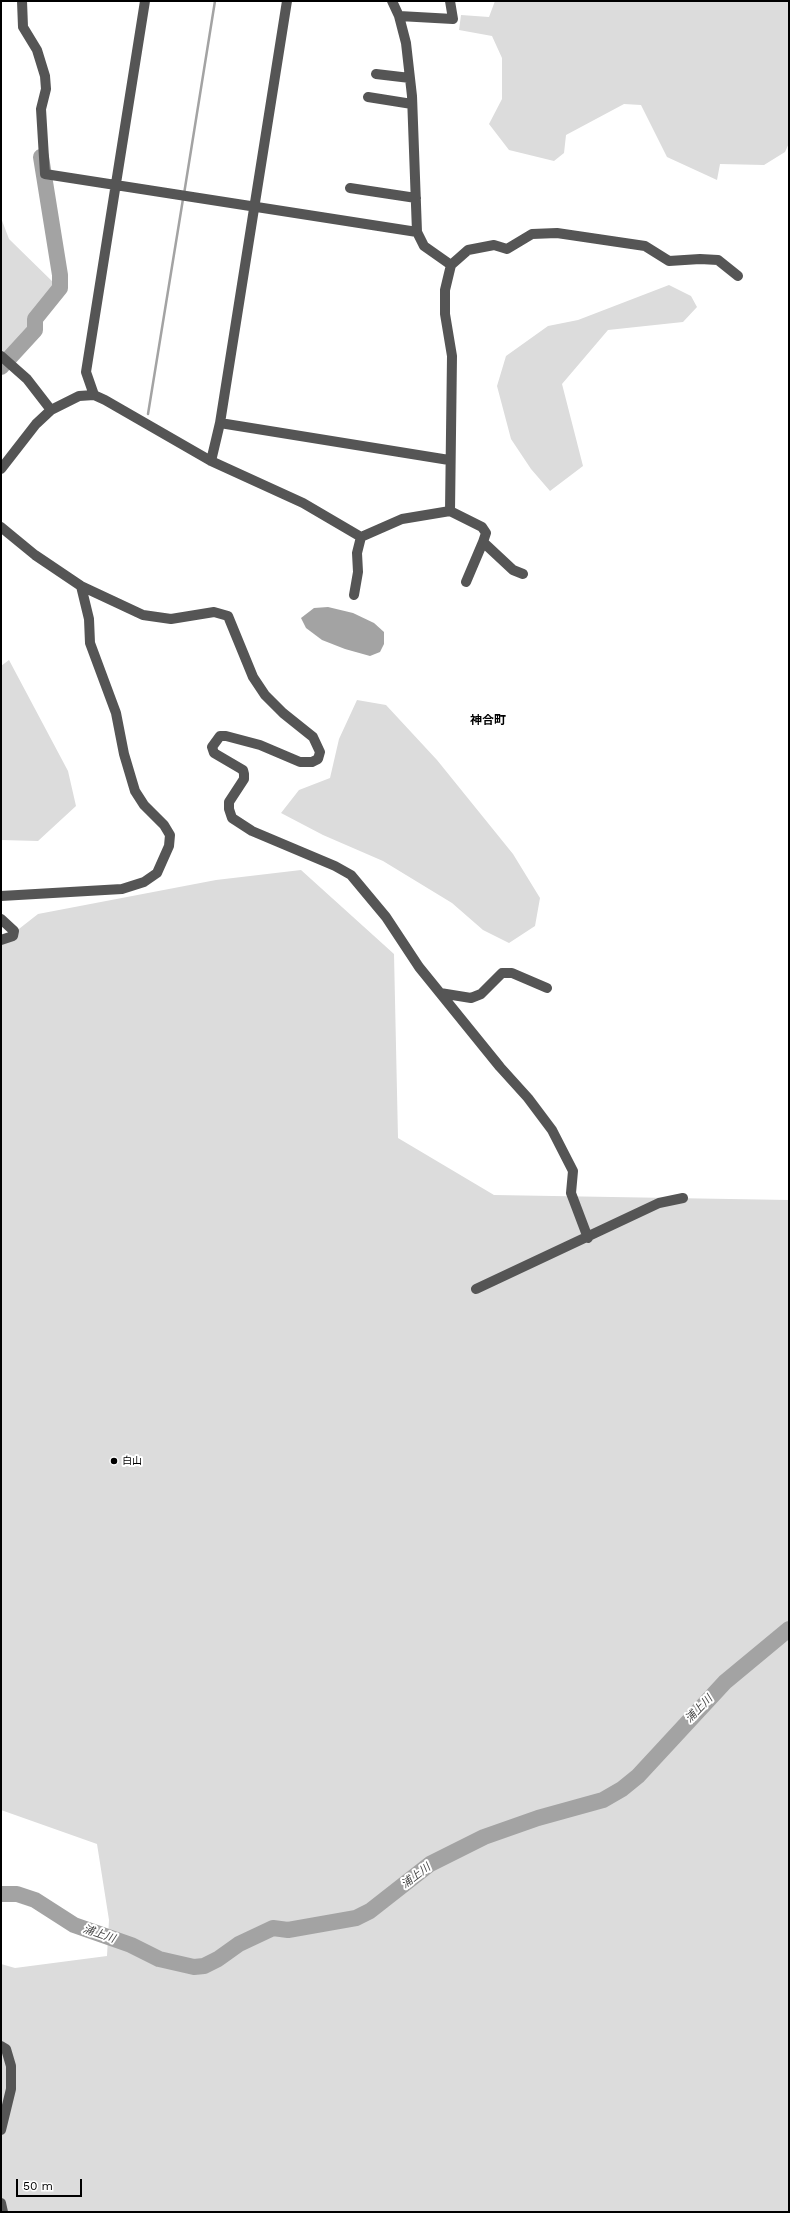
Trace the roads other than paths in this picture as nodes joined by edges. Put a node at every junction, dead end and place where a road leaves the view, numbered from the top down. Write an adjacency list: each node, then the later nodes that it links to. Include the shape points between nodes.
1 (22, 1): 11 (street, via 24,27 37,50 45,76 46,90 41,109 45,174)
2 (145, 1): 11 (street)
3 (287, 1): 14 (street)
4 (392, 1): 6 (street)
5 (450, 1): 6 (street, via 453,19)
6 (399, 16): 8 (street, via 406,43)
7 (376, 74): 8 (street)
8 (410, 78): 10 (street)
9 (368, 97): 10 (street)
10 (412, 104): 13 (street)
11 (116, 185): 14 (street); 19 (street, via 86,372)
12 (350, 188): 13 (street)
13 (416, 198): 15 (street)
14 (254, 206): 15 (street); 21 (street)
15 (417, 232): 16 (street, via 424,246)
16 (451, 265): 17 (street, via 468,250 494,245 507,249 532,234 557,233 645,246 668,261 718,260); 23 (street, via 445,290 445,314 452,356)
17 (738, 276)
18 (1, 356): 20 (street, via 27,379)
19 (94, 395): 20 (street, via 79,396); 22 (street)
20 (51, 410): 24 (street, via 36,424)
21 (220, 423): 22 (street); 23 (street)
22 (211, 460): 27 (street, via 303,504)
23 (449, 460): 25 (street)
24 (1, 469)
25 (450, 511): 27 (street, via 402,519); 28 (street, via 482,527 486,533)
26 (1, 527): 31 (street, via 35,555)
27 (361, 537): 32 (street, via 357,553 358,572)
28 (484, 542): 29 (street, via 513,570); 30 (street)
29 (523, 574)
30 (466, 582)
31 (81, 586): 33 (street, via 89,619 90,643 116,713 135,791 144,805 164,825 170,835 170,846 156,873 144,882 122,889); 37 (street, via 142,614 172,619 214,612 228,616 253,676 283,713 313,737 320,752 318,759 312,762 300,762 260,745 220,736 212,747 214,752 243,770 244,774 244,779 229,802 232,818 252,831 351,875 386,917 419,967)
32 (354, 595)
33 (1, 896)
34 (1, 919): 35 (street, via 14,931 13,936)
35 (1, 940)
36 (547, 988): 37 (street, via 512,973 502,973 481,994 471,998)
37 (440, 993): 39 (street, via 552,1130 572,1171 570,1193)
38 (683, 1198): 39 (street, via 659,1203)
39 (588, 1238): 40 (street)
40 (476, 1289)
41 (1, 2046): 42 (street, via 6,2049 11,2066 11,2089)
42 (1, 2130)
43 (1, 2202): 44 (street)
44 (3, 2212)

